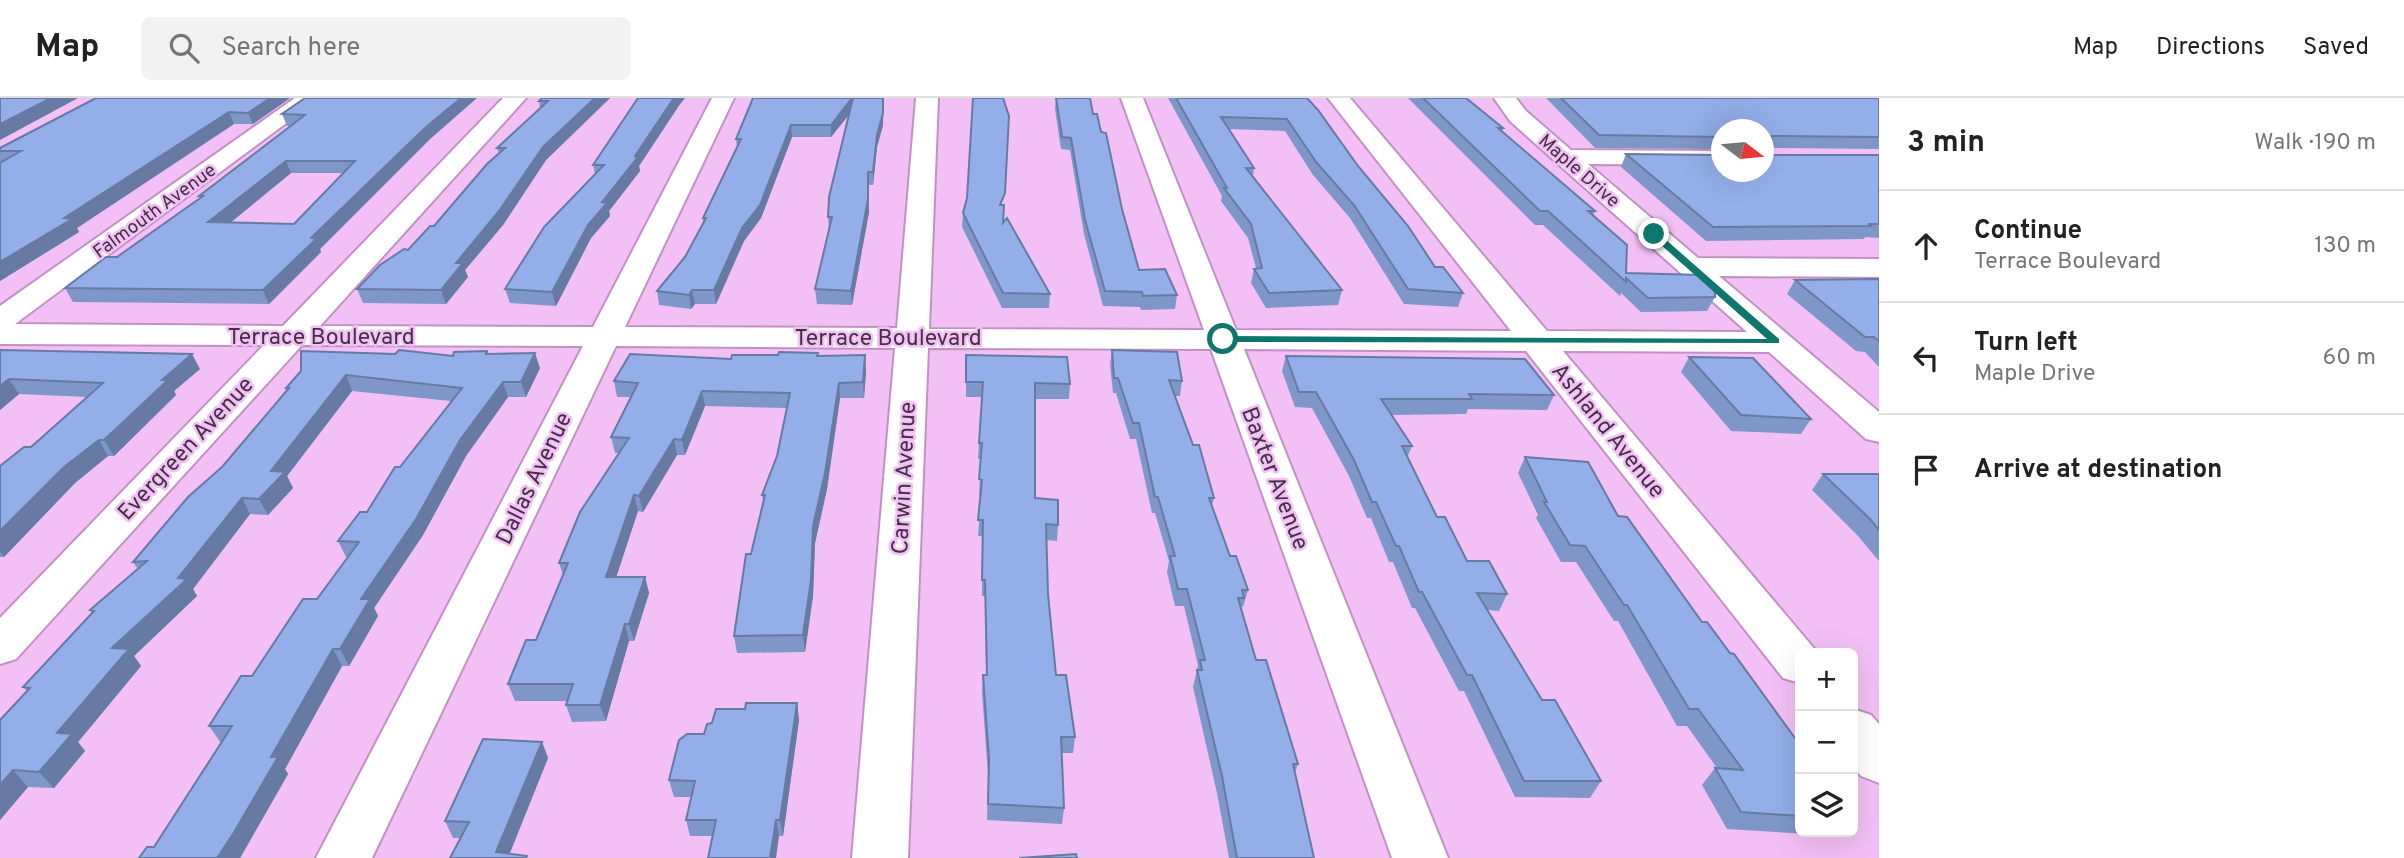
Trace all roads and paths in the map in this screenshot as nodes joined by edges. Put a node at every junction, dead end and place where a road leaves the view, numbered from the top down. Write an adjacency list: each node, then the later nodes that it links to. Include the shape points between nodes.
1 (309, 98): 12 (street, Falmouth Avenue)
2 (515, 98): 14 (street, Evergreen Avenue)
3 (723, 98): 15 (street, Dallas Avenue)
4 (927, 98): 16 (street, Carwin Avenue)
5 (1132, 98): 17 (street, Baxter Avenue)
6 (1339, 98): 18 (street, Ashland Avenue)
7 (1506, 98): 8 (street, Maple Drive, via 1518,116)
8 (1565, 157): 9 (street); 10 (street, Maple Drive)
9 (1711, 158)
10 (1692, 267): 11 (street); 19 (street, Maple Drive)
11 (1879, 268)
12 (0, 321)
13 (0, 334): 14 (street, Terrace Boulevard)
14 (291, 336): 15 (street, Terrace Boulevard); 21 (street, Evergreen Avenue)
15 (604, 336): 16 (street, Terrace Boulevard); 25 (street, Dallas Avenue)
16 (911, 338): 17 (street, Terrace Boulevard); 26 (street, Carwin Avenue)
17 (1223, 339): 18 (street, Terrace Boulevard); 27 (street, Baxter Avenue)
18 (1536, 340): 19 (street, Terrace Boulevard); 22 (street, Ashland Avenue)
19 (1776, 341): 20 (street, Maple Drive)
20 (1879, 431)
21 (0, 647)
22 (1795, 659)
23 (1858, 735): 24 (street)
24 (1879, 761)
25 (344, 858)
26 (880, 858)
27 (1420, 858)

